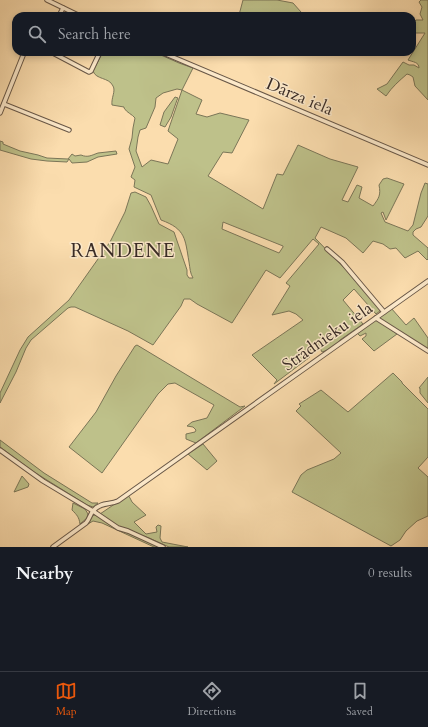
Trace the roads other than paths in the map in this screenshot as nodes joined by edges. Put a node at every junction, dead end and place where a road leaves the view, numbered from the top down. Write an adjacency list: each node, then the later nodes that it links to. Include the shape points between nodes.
1 (47, 0): 2 (street)
2 (63, 8): 3 (street); 4 (street)
3 (61, 12)
4 (72, 12)
5 (23, 56): 9 (street)
6 (59, 56): 7 (street, via 89,72)
7 (98, 56)
8 (171, 56): 12 (street, Dārza iela)
9 (4, 104): 10 (street); 11 (street)
10 (0, 113)
11 (69, 130)
12 (428, 164)
13 (327, 249): 15 (street, via 342,262)
14 (428, 281): 15 (street, Strādnieku iela)
15 (384, 312): 16 (street, Strādnieku iela)
16 (376, 318): 17 (street); 19 (street, Strādnieku iela, via 118,501 102,504)
17 (428, 351)
18 (0, 450): 19 (street, via 43,481)
19 (92, 510): 20 (street, via 86,523); 21 (street, via 118,528)
20 (53, 547)
21 (163, 547)

